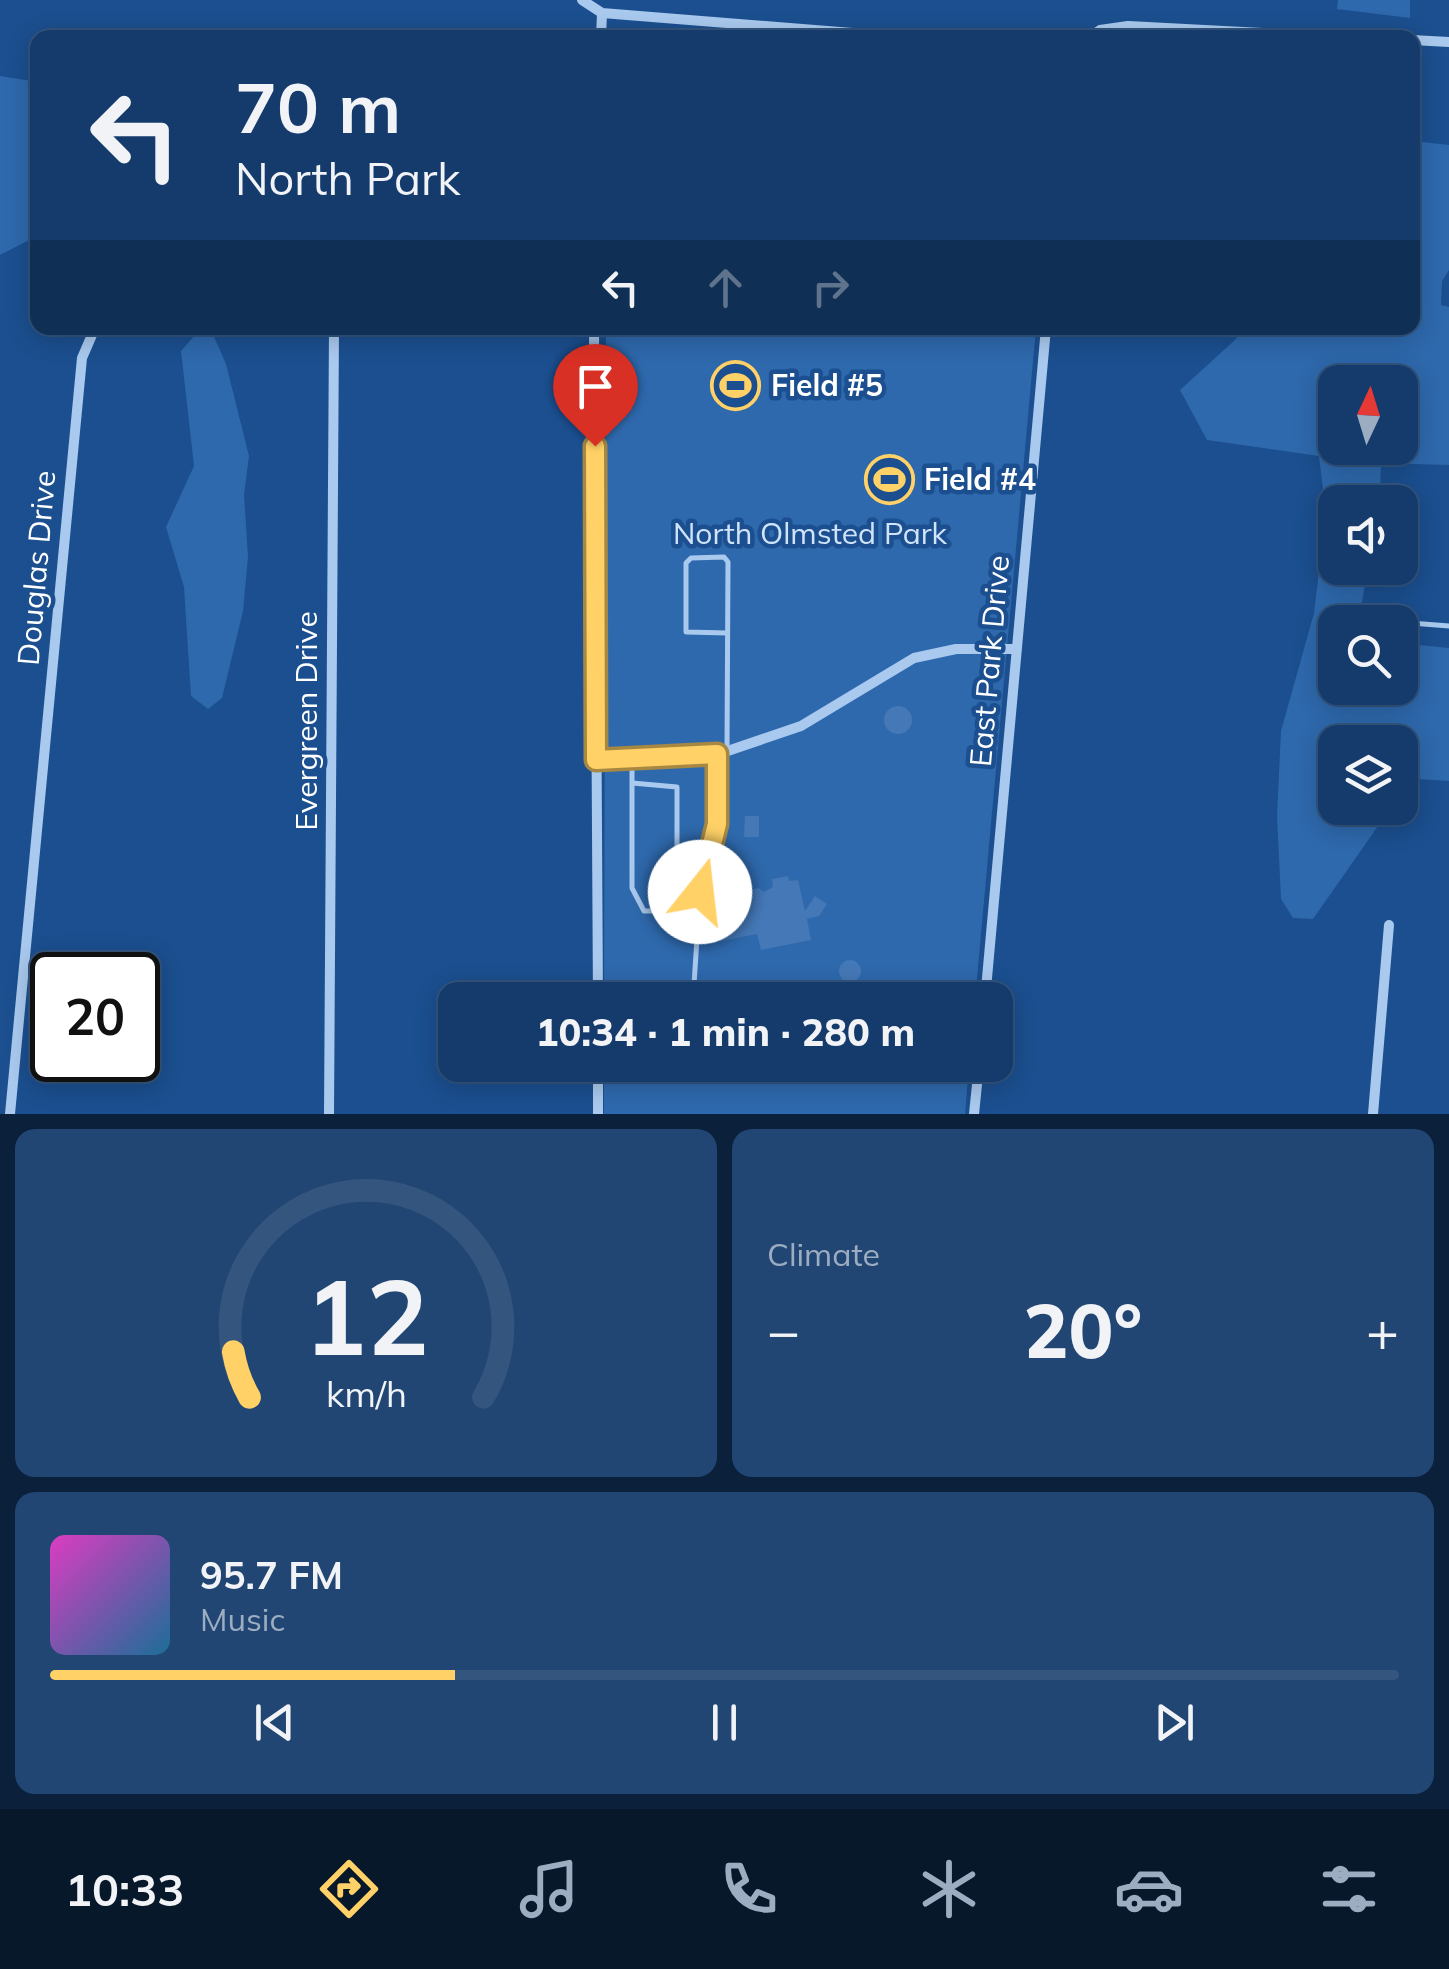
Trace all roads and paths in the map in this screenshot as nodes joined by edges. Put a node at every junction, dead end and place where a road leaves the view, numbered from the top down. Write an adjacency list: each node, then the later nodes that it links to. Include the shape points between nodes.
1 (582, 0): 2 (street)
2 (602, 14): 3 (street); 4 (street)
3 (602, 30)
4 (811, 30)
5 (1100, 30): 6 (street)
6 (1204, 30)
7 (1420, 40): 8 (street)
8 (1449, 42)
9 (92, 335): 29 (street, Douglas Drive, via 82,358)
10 (334, 335): 30 (street, Evergreen Drive)
11 (594, 335): 19 (street)
12 (1045, 335): 16 (street, East Park Drive)
13 (1418, 624): 14 (lane)
14 (1449, 626)
15 (727, 633): 15 (lane, via 728,562 690,558 686,632); 17 (lane)
16 (1016, 649): 17 (street, via 956,649 914,658 800,726); 26 (street, East Park Drive)
17 (722, 753): 18 (street); 21 (lane)
18 (632, 758): 19 (street); 20 (lane)
19 (596, 760): 24 (street)
20 (632, 783): 22 (lane, via 636,901 644,911); 22 (lane, via 677,787)
21 (701, 910): 22 (lane); 25 (lane)
22 (677, 911)
23 (1389, 925): 33 (street)
24 (598, 982)
25 (695, 982)
26 (987, 982)
27 (600, 1082): 31 (street)
28 (977, 1082): 32 (street)
29 (10, 1114)
30 (329, 1114)
31 (598, 1114)
32 (974, 1114)
33 (1374, 1114)

